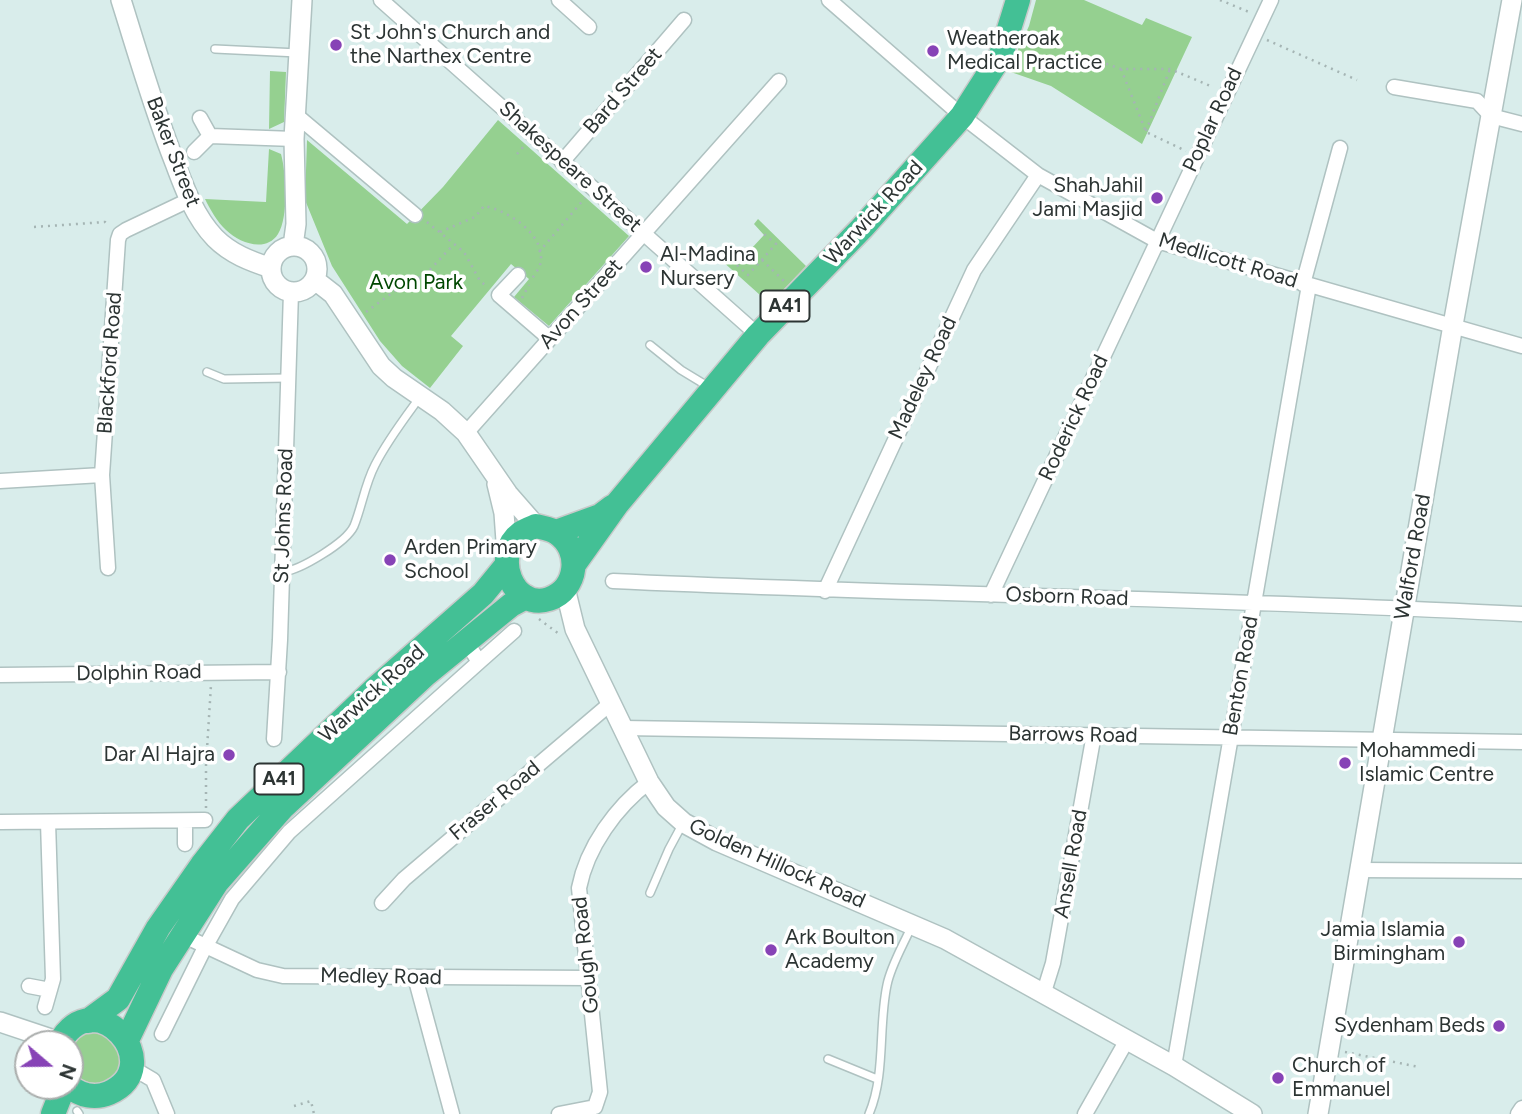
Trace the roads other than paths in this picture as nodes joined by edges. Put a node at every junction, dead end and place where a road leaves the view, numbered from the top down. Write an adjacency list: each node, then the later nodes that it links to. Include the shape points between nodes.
1 (121, 0): 26 (main road, Baker Street)
2 (302, 0): 12 (main road)
3 (381, 0): 24 (street, Shakespeare Street)
4 (559, 0): 10 (street)
5 (829, 0): 16 (street, Medlicott Road)
6 (1018, 0): 16 (highway, Warwick Road / A41, via 1001,55)
7 (1271, 0): 29 (street, Poplar Road)
8 (1511, 0): 17 (main road, Walford Road)
9 (684, 20): 24 (street, Bard Street)
10 (589, 27)
11 (215, 49): 12 (lane)
12 (299, 53): 15 (main road)
13 (779, 81): 28 (street, Avon Street)
14 (1394, 87): 17 (street, via 1477,101)
15 (296, 115): 21 (main road); 27 (street)
16 (962, 116): 25 (street, Medlicott Road); 37 (highway, Warwick Road / A41)
17 (1491, 116): 19 (street); 36 (main road, Walford Road)
18 (200, 118): 20 (street)
19 (1522, 124)
20 (210, 136): 21 (street); 23 (street)
21 (295, 139): 30 (main road)
22 (1340, 148): 34 (street, Benton Road)
23 (194, 152)
24 (562, 162): 28 (street, Shakespeare Street)
25 (1038, 175): 29 (street, Medlicott Road); 57 (street, Madeley Road, via 974,270)
26 (189, 200): 31 (main road, Baker Street, via 217,239 244,260); 47 (street, Blackford Road, via 120,234)
27 (415, 215)
28 (644, 233): 37 (street, Shakespeare Street); 38 (street, Avon Street)
29 (1157, 241): 34 (street, Medlicott Road); 58 (street, Roderick Road)
30 (293, 246): 31 (main road, via 276,255); 33 (main road, via 314,257)
31 (271, 268): 35 (main road, Baker Street, via 274,281)
32 (518, 275): 38 (street, via 499,295)
33 (315, 280): 35 (main road, via 305,290); 44 (main road, via 332,294 382,366)
34 (1306, 284): 36 (street, Medlicott Road); 60 (street, Benton Road)
35 (291, 292): 42 (street, St Johns Road)
36 (1453, 326): 40 (street, Medlicott Road); 61 (main road, Walford Road)
37 (758, 335): 43 (highway, Warwick Road / A41)
38 (550, 339): 45 (street, Avon Street)
39 (650, 345): 43 (lane)
40 (1522, 346)
41 (207, 372): 42 (lane, via 224,379)
42 (288, 378): 54 (street, St Johns Road)
43 (712, 389): 49 (highway, Warwick Road / A41)
44 (421, 396): 45 (main road); 54 (lane, via 375,464 353,527 307,563)
45 (466, 433): 46 (main road)
46 (494, 473): 50 (main road, via 508,494); 51 (main road, via 504,513)
47 (102, 475): 48 (street); 53 (street, Blackford Road)
48 (0, 481)
49 (617, 503): 50 (highway, Warwick Road / A41, via 600,516); 52 (highway, Warwick Road / A41)
50 (546, 529): 51 (highway, via 522,533 512,543); 52 (highway, via 566,542)
51 (506, 561): 59 (highway, via 509,579); 96 (highway, Warwick Road / A41, via 484,594 376,688 238,819 158,928 118,999)
52 (575, 563): 56 (highway)
53 (108, 568)
54 (282, 573): 67 (street, St Johns Road)
55 (612, 581): 57 (street, Osborn Road, via 659,577)
56 (565, 588): 59 (highway); 64 (main road, Golden Hillock Road)
57 (825, 591): 58 (street, Osborn Road)
58 (991, 595): 60 (street, Osborn Road)
59 (532, 604): 64 (main road, Golden Hillock Road); 65 (highway, Warwick Road / A41, via 511,605)
60 (1254, 604): 61 (street, Osborn Road); 72 (street, Benton Road)
61 (1405, 608): 62 (street, Osborn Road); 74 (main road, Walford Road)
62 (1522, 614)
63 (514, 631): 66 (street)
64 (577, 632): 69 (main road, Golden Hillock Road)
65 (466, 641): 66 (street); 88 (highway, Warwick Road / A41, via 282,808 216,882)
66 (479, 662): 89 (street, via 289,832 232,899)
67 (279, 672): 68 (street, Dolphin Road); 73 (street, St Johns Road)
68 (0, 675)
69 (611, 702): 70 (main road, Golden Hillock Road); 86 (street, Fraser Road, via 404,879)
70 (623, 728): 71 (street, Barrows Road); 76 (main road, Golden Hillock Road)
71 (1094, 734): 72 (street, Barrows Road); 94 (street, Ansell Road)
72 (1229, 738): 74 (street, Barrows Road); 104 (street, Benton Road)
73 (274, 739)
74 (1383, 740): 75 (street, Barrows Road); 83 (main road, Walford Road)
75 (1522, 742)
76 (649, 782): 81 (main road, Golden Hillock Road); 91 (street, Gough Road, via 620,808 582,872 579,888)
77 (206, 816): 78 (street)
78 (185, 821): 80 (street); 82 (street)
79 (0, 822): 80 (street)
80 (47, 822): 93 (street)
81 (684, 823): 85 (lane); 87 (main road, Golden Hillock Road)
82 (185, 844)
83 (1359, 870): 84 (street); 115 (main road, Walford Road)
84 (1522, 871)
85 (650, 893)
86 (382, 903)
87 (913, 925): 94 (main road, Golden Hillock Road); 106 (lane, via 887,984)
88 (182, 935): 89 (street, Medley Road); 101 (highway, Warwick Road / A41)
89 (205, 947): 90 (street, Medley Road, via 271,974); 100 (street)
90 (415, 977): 91 (street, Medley Road); 110 (street)
91 (588, 978): 111 (street, Gough Road, via 600,1092 595,1107)
92 (29, 986): 93 (street)
93 (50, 990): 95 (street)
94 (1044, 992): 102 (main road, Golden Hillock Road)
95 (45, 1007)
96 (88, 1021): 99 (highway, Warwick Road); 101 (highway, via 110,1024)
97 (0, 1022): 98 (main road)
98 (23, 1030)
99 (69, 1030)
100 (162, 1034)
101 (127, 1040): 105 (highway)
102 (1126, 1040): 104 (main road, Golden Hillock Road); 113 (street)
103 (828, 1059): 106 (lane)
104 (1174, 1066): 114 (main road, Golden Hillock Road)
105 (131, 1068): 107 (highway, via 113,1091); 109 (street, via 153,1080)
106 (877, 1079): 112 (lane)
107 (72, 1103)
108 (1522, 1108): 116 (street)
109 (167, 1114)
110 (452, 1114)
111 (559, 1114)
112 (869, 1114)
113 (1084, 1114)
114 (1252, 1114)
115 (1318, 1114)
116 (1518, 1114)

